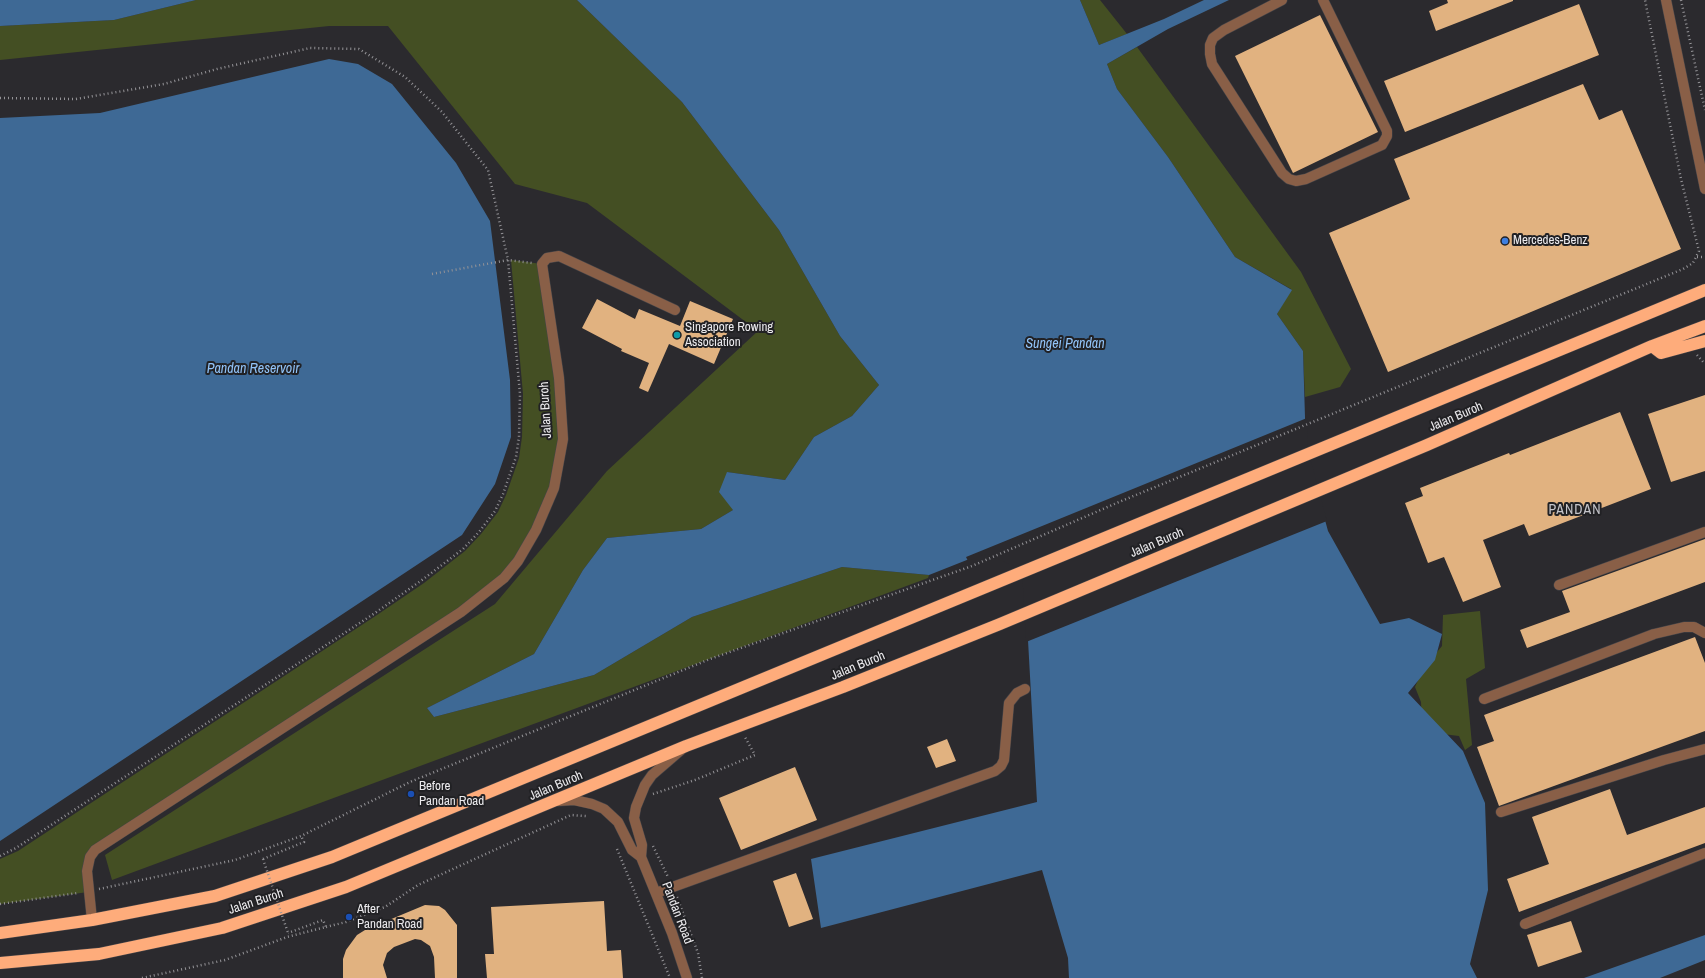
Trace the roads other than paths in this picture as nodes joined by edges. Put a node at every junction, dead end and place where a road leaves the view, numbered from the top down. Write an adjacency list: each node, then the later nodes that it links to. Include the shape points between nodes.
1 (1282, 0): 2 (street, via 1213,38 1210,54 1212,64 1282,173 1289,179 1296,180 1306,179 1382,145 1387,136)
2 (1323, 0)
3 (1666, 0): 4 (street)
4 (1705, 189)
5 (1704, 289): 22 (highway, Jalan Buroh, via 332,857 215,896)
6 (675, 310): 22 (street, Jalan Buroh, via 559,256 547,258 542,264 558,378 563,439 554,488 536,530 518,561 504,578 461,612 95,850 90,857 87,871)
7 (1705, 326): 9 (highway, Jalan Buroh)
8 (1704, 342): 9 (highway, via 1661,353)
9 (1652, 346): 15 (highway, Jalan Buroh, via 1427,445 1000,624)
10 (1705, 532): 11 (street)
11 (1559, 585)
12 (1705, 633): 14 (street, via 1694,627 1684,627 1654,634)
13 (1024, 689): 21 (street, via 1017,693 1010,703 1004,760 995,771)
14 (1484, 699)
15 (686, 746): 17 (highway, Jalan Buroh); 20 (street, Pandan Road, via 652,776 645,785 636,807 634,818 642,846)
16 (1705, 749): 18 (street)
17 (554, 802): 20 (street, Pandan Road, via 580,801 604,810 618,822 632,850); 25 (highway, Jalan Buroh, via 346,887 222,928 99,954)
18 (1501, 812)
19 (1705, 853): 23 (street)
20 (641, 857): 21 (street, Pandan Road)
21 (656, 893): 26 (street, Pandan Road)
22 (92, 920): 24 (highway, Jalan Buroh)
23 (1526, 924)
24 (0, 933)
25 (0, 963)
26 (687, 978)

